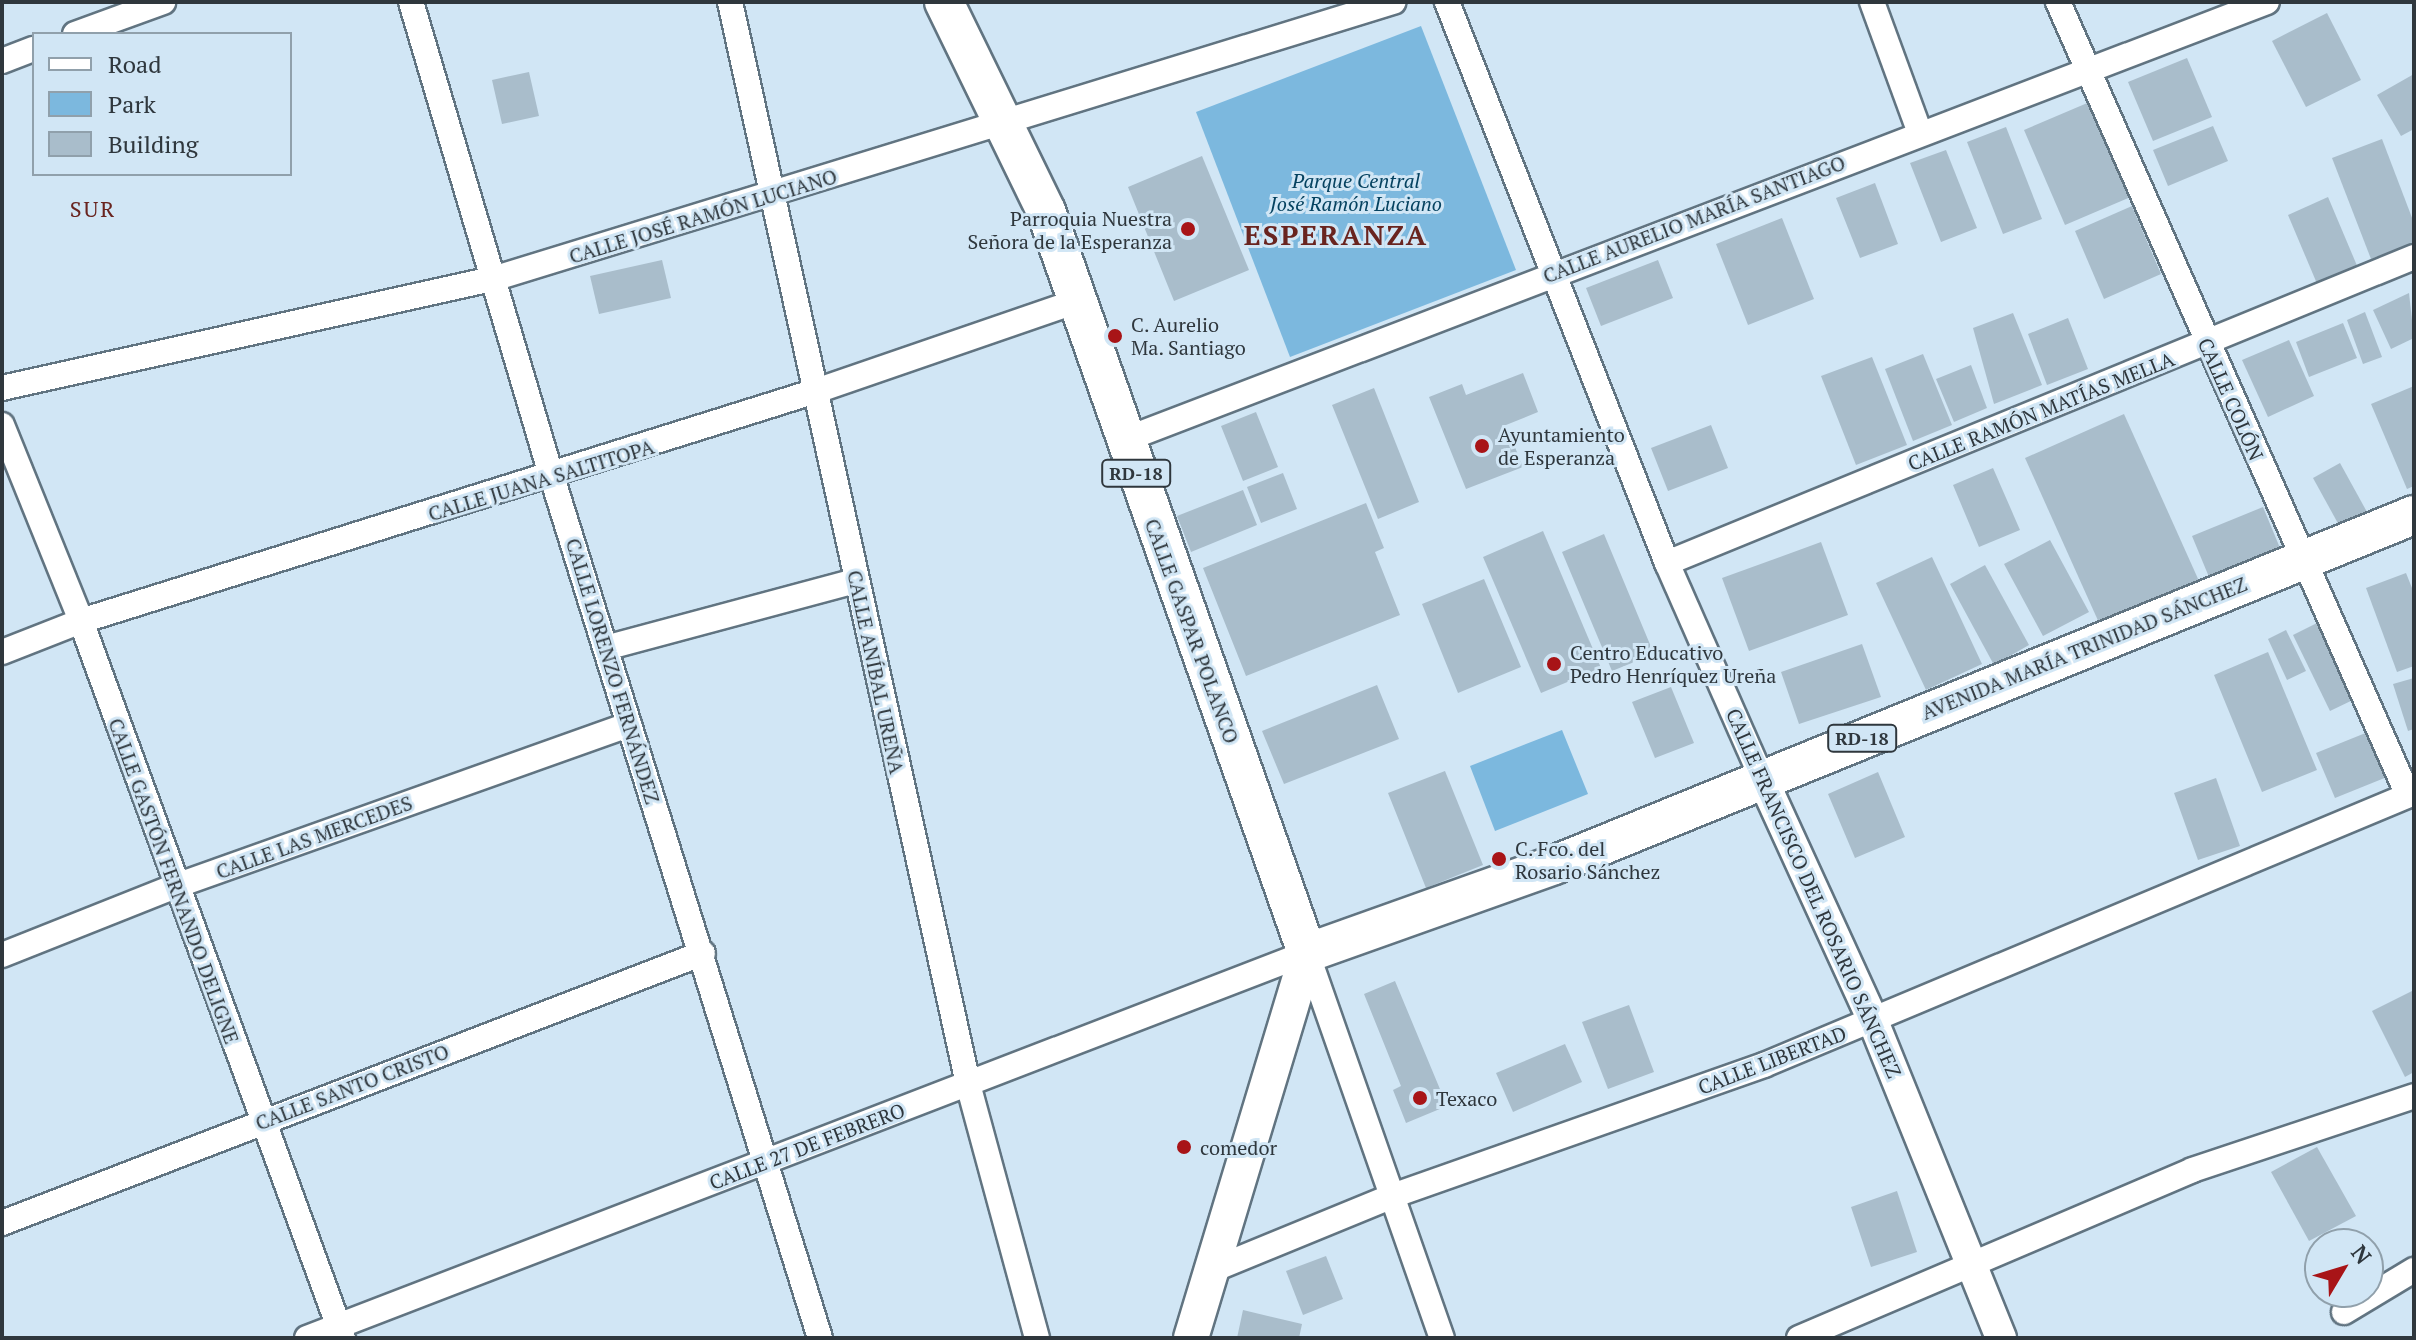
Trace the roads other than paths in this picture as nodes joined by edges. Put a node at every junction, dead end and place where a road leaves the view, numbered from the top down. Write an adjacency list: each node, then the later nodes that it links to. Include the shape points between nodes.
1 (411, 2): 19 (street, CALLE LORENZO FERNÁNDEZ)
2 (730, 2): 16 (street, CALLE ANÍBAL UREÑA)
3 (944, 2): 14 (main road, CALLE GASPAR POLANCO / RD-18)
4 (1393, 2): 14 (street, CALLE JOSÉ RAMÓN LUCIANO)
5 (1447, 2): 18 (street, CALLE FRANCISCO DEL ROSARIO SÁNCHEZ)
6 (1872, 2): 15 (street)
7 (2058, 2): 13 (street, CALLE COLÓN)
8 (2267, 2): 13 (street, CALLE AURELIO MARÍA SANTIAGO)
9 (156, 3): 10 (street)
10 (80, 32)
11 (32, 50): 12 (street)
12 (2, 61)
13 (2088, 70): 15 (street, CALLE AURELIO MARÍA SANTIAGO); 21 (street, CALLE COLÓN)
14 (1004, 127): 16 (street, CALLE JOSÉ RAMÓN LUCIANO); 20 (main road, CALLE GASPAR POLANCO / RD-18, via 1046,211)
15 (1920, 133): 18 (street, CALLE AURELIO MARÍA SANTIAGO)
16 (775, 195): 19 (street, CALLE JOSÉ RAMÓN LUCIANO); 23 (street, CALLE ANÍBAL UREÑA)
17 (2414, 257): 21 (street, CALLE RAMÓN MATÍAS MELLA)
18 (1552, 273): 25 (street, CALLE AURELIO MARÍA SANTIAGO); 29 (street, CALLE FRANCISCO DEL ROSARIO SÁNCHEZ)
19 (496, 278): 22 (street, CALLE JOSÉ RAMÓN LUCIANO); 26 (street, CALLE LORENZO FERNÁNDEZ)
20 (1077, 301): 23 (street, CALLE JUANA SALTITOPA); 25 (main road, CALLE GASPAR POLANCO / RD-18)
21 (2206, 344): 28 (street, CALLE COLÓN); 29 (street, CALLE RAMÓN MATÍAS MELLA)
22 (2, 388)
23 (816, 391): 26 (street, CALLE JUANA SALTITOPA); 30 (street, CALLE ANÍBAL UREÑA)
24 (2, 425): 31 (street, CALLE GASTÓN FERNANDO DELIGNE)
25 (1124, 440): 39 (main road, CALLE GASPAR POLANCO / RD-18)
26 (552, 477): 31 (street, CALLE JUANA SALTITOPA); 32 (street, CALLE LORENZO FERNÁNDEZ)
27 (2414, 515): 28 (main road, AVENIDA MARÍA TRINIDAD SÁNCHEZ / RD-18)
28 (2304, 559): 35 (main road, AVENIDA MARÍA TRINIDAD SÁNCHEZ / RD-18); 36 (street, CALLE COLÓN)
29 (1667, 563): 35 (street, CALLE FRANCISCO DEL ROSARIO SÁNCHEZ)
30 (856, 581): 32 (street); 42 (street, CALLE ANÍBAL UREÑA)
31 (81, 621): 33 (street, CALLE JUANA SALTITOPA); 37 (street, CALLE GASTÓN FERNANDO DELIGNE)
32 (609, 647): 34 (street, CALLE LORENZO FERNÁNDEZ)
33 (2, 652)
34 (629, 725): 37 (street, CALLE LAS MERCEDES); 38 (street, CALLE LORENZO FERNÁNDEZ)
35 (1762, 778): 39 (main road, AVENIDA MARÍA TRINIDAD SÁNCHEZ / RD-18, via 1554,865); 41 (street, CALLE FRANCISCO DEL ROSARIO SÁNCHEZ)
36 (2411, 794): 41 (street, CALLE LIBERTAD)
37 (173, 887): 40 (street, CALLE LAS MERCEDES); 44 (street, CALLE GASTÓN FERNANDO DELIGNE)
38 (703, 953): 44 (street, CALLE SANTO CRISTO); 45 (street, CALLE LORENZO FERNÁNDEZ)
39 (1307, 953): 42 (street, CALLE 27 DE FEBRERO); 46 (street); 49 (main road)
40 (2, 955)
41 (1873, 1021): 46 (street, CALLE LIBERTAD); 48 (street, CALLE FRANCISCO DEL ROSARIO SÁNCHEZ)
42 (968, 1084): 45 (street, CALLE 27 DE FEBRERO); 55 (street, CALLE ANÍBAL UREÑA)
43 (2414, 1096): 48 (street, via 2192,1170)
44 (261, 1121): 47 (street, CALLE SANTO CRISTO); 52 (street, CALLE GASTÓN FERNANDO DELIGNE)
45 (769, 1160): 52 (street, CALLE 27 DE FEBRERO); 54 (street, CALLE LORENZO FERNÁNDEZ)
46 (1395, 1195): 49 (street, CALLE LIBERTAD); 57 (street)
47 (2, 1223)
48 (1975, 1268): 58 (street); 59 (street, CALLE FRANCISCO DEL ROSARIO SÁNCHEZ)
49 (1212, 1270): 56 (main road)
50 (2414, 1270): 51 (street)
51 (2344, 1312)
52 (340, 1332): 53 (street, CALLE 27 DE FEBRERO)
53 (307, 1338)
54 (820, 1338)
55 (1037, 1338)
56 (1191, 1338)
57 (1442, 1338)
58 (1799, 1338)
59 (2001, 1338)

